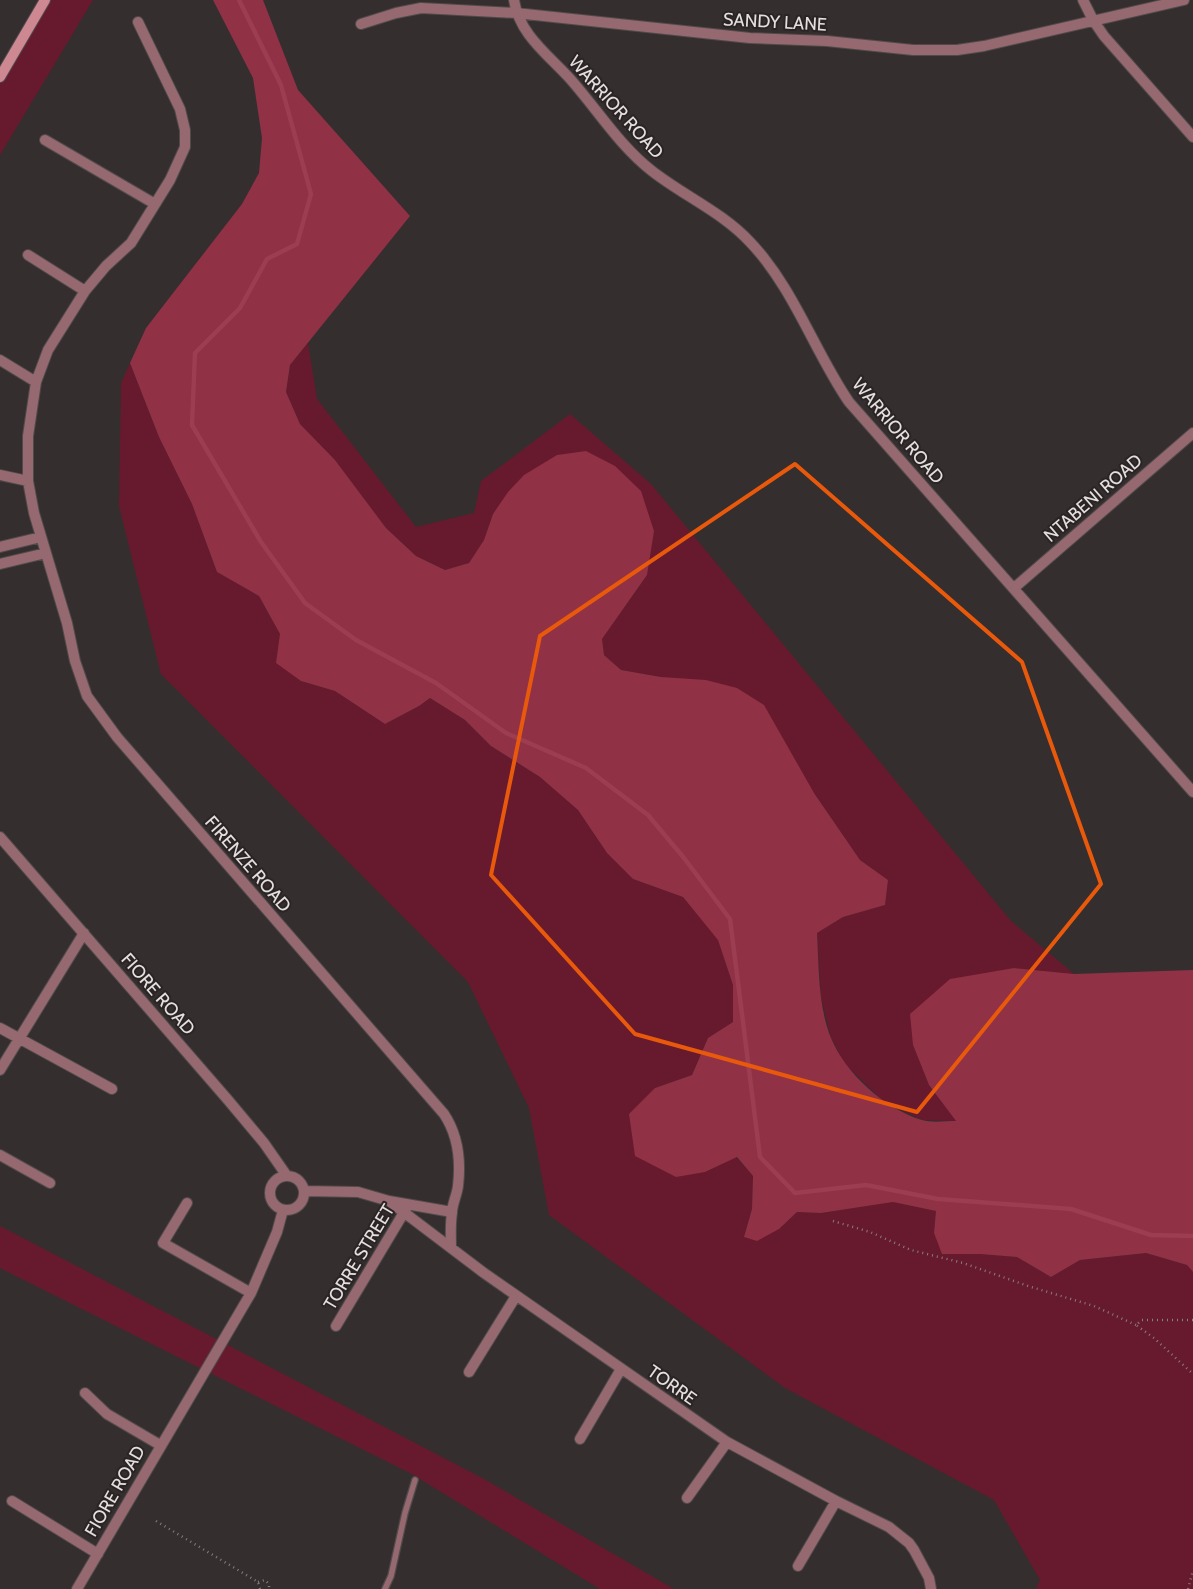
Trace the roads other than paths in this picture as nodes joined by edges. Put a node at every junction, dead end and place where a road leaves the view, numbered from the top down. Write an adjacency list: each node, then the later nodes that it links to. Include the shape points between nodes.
1 (45, 0): 9 (street)
2 (514, 0): 5 (street, WARRIOR ROAD)
3 (1083, 0): 6 (street)
4 (1184, 0): 6 (street, SANDY LANE)
5 (516, 14): 6 (street, SANDY LANE, via 750,38 827,41 913,50 984,46); 8 (street, SANDY LANE, via 421,8); 24 (street, WARRIOR ROAD, via 533,41 572,81 626,147 652,171 731,224 770,265 849,402)
6 (1093, 20): 10 (street)
7 (138, 22): 12 (street, FIRENZE ROAD, via 180,109 185,130 185,147)
8 (361, 24)
9 (0, 77)
10 (1193, 137)
11 (45, 140): 12 (street)
12 (156, 204): 14 (street, FIRENZE ROAD, via 131,243)
13 (28, 255): 14 (street)
14 (85, 291): 16 (street, FIRENZE ROAD, via 48,350)
15 (0, 360): 16 (street)
16 (36, 382): 19 (street, FIRENZE ROAD, via 30,420)
17 (1193, 433): 24 (street, NTABENI ROAD)
18 (0, 475): 19 (street)
19 (28, 481): 20 (street, FIRENZE ROAD)
20 (41, 537): 21 (street); 22 (street, FIRENZE ROAD)
21 (0, 547)
22 (46, 553): 23 (street); 39 (street, FIRENZE ROAD, via 87,696 107,725 452,1125 458,1149 458,1186)
23 (0, 564)
24 (1014, 588): 25 (street, WARRIOR ROAD)
25 (1193, 792)
26 (0, 837): 27 (street, FIORE ROAD)
27 (84, 933): 29 (street); 33 (street, FIORE ROAD, via 264,1143)
28 (0, 1028): 29 (street)
29 (18, 1039): 30 (street); 31 (street)
30 (0, 1070)
31 (112, 1089)
32 (0, 1155): 34 (street)
33 (287, 1176): 35 (street, FIORE ROAD, via 296,1179); 38 (street, via 274,1181 269,1195 276,1207)
34 (50, 1183)
35 (304, 1191): 37 (street, TORRE, via 348,1190); 38 (street, via 299,1205)
36 (187, 1203): 41 (street, via 163,1243)
37 (407, 1208): 39 (street, TORRE); 40 (street, TORRE); 43 (street, TORRE STREET)
38 (284, 1210): 41 (street, FIORE ROAD)
39 (452, 1212): 40 (street, FIRENZE ROAD)
40 (451, 1248): 42 (street, TORRE)
41 (251, 1293): 49 (street, FIORE ROAD)
42 (516, 1296): 44 (street, TORRE); 45 (street)
43 (336, 1326)
44 (622, 1369): 47 (street); 48 (street, TORRE)
45 (469, 1372)
46 (85, 1393): 49 (street, FIORE ROAD, via 107,1414)
47 (580, 1439)
48 (727, 1442): 51 (street); 52 (street, TORRE)
49 (160, 1445): 54 (street, FIORE ROAD)
50 (415, 1480): 57 (lane)
51 (687, 1498)
52 (836, 1501): 55 (street); 58 (street, TORRE, via 889,1527 909,1543 921,1561)
53 (12, 1502): 54 (street, FIORE ROAD)
54 (98, 1554): 56 (street, FIORE ROAD)
55 (798, 1566)
56 (77, 1589)
57 (385, 1589)
58 (931, 1589)

